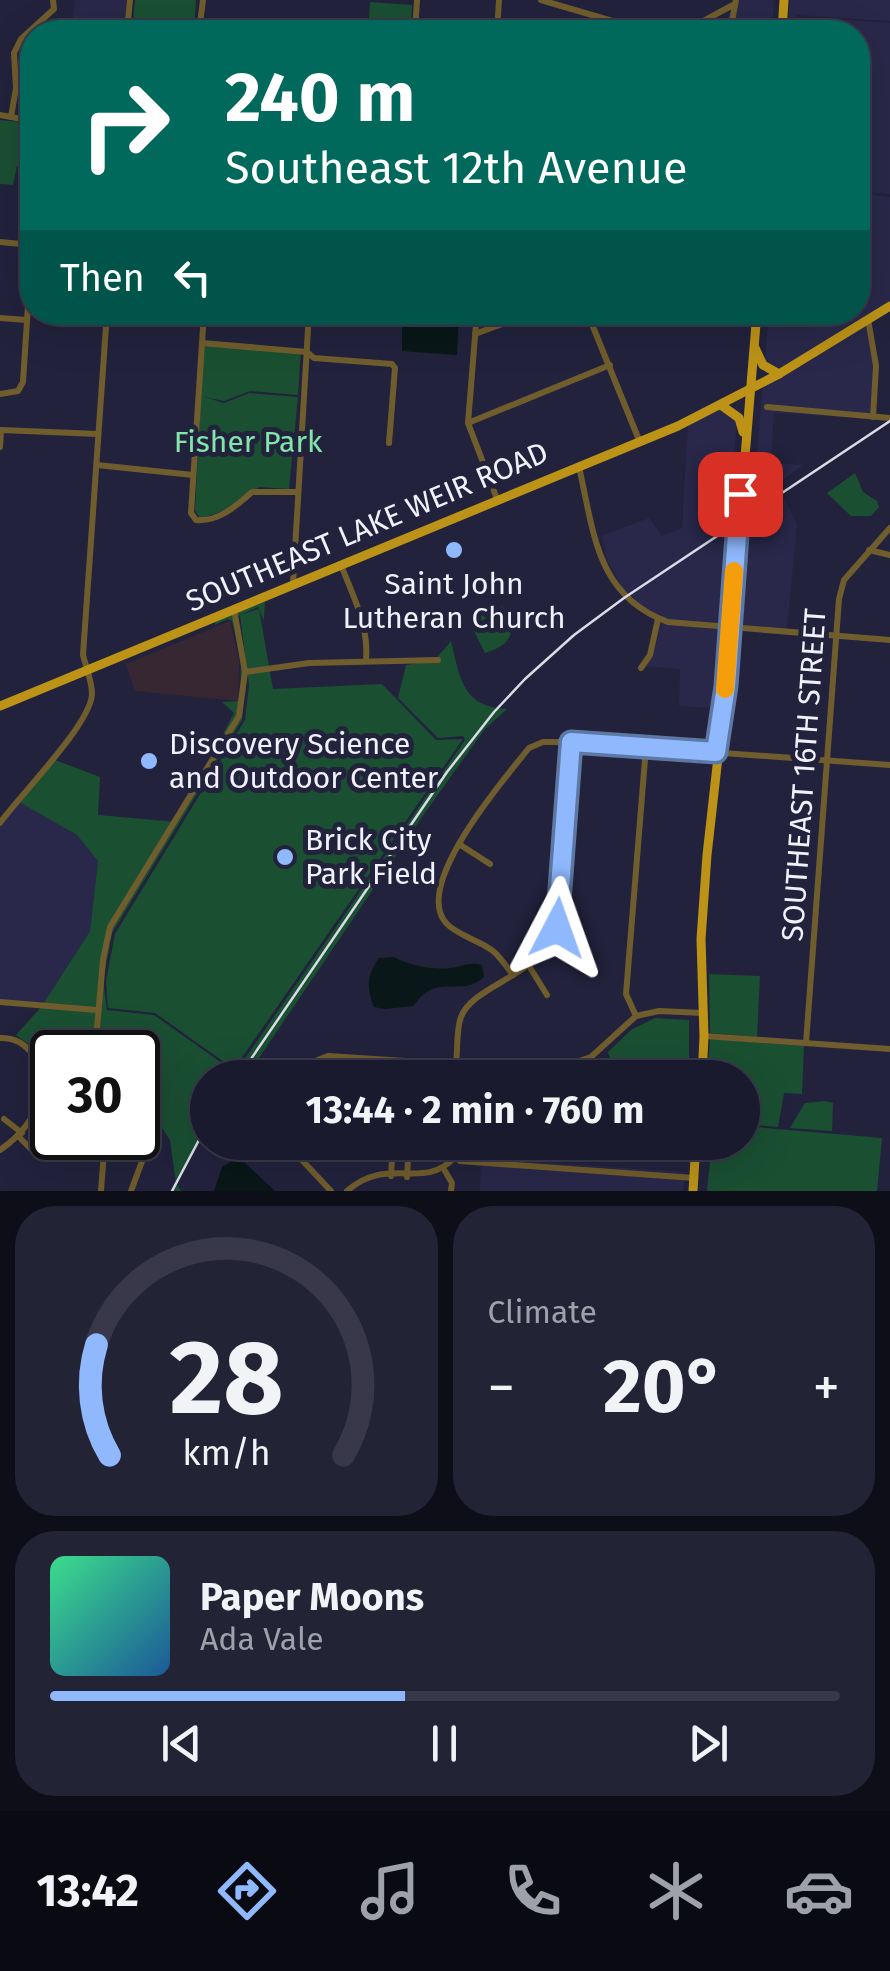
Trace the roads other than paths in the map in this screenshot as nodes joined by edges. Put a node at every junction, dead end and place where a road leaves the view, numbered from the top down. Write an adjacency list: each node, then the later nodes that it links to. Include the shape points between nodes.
1 (53, 0): 4 (street, via 54,9)
2 (541, 0): 5 (street)
3 (734, 2): 6 (street)
4 (42, 20)
5 (609, 20)
6 (703, 20)
7 (20, 41): 9 (street)
8 (0, 115): 9 (street)
9 (11, 117): 10 (street)
10 (20, 118)
11 (27, 325): 28 (street, via 23,382 18,392)
12 (106, 325): 35 (street)
13 (203, 325): 22 (street)
14 (308, 325): 24 (street)
15 (476, 325): 21 (street)
16 (499, 325): 21 (street)
17 (593, 325): 25 (street)
18 (756, 325): 23 (main road)
19 (858, 325): 26 (main road, SOUTHEAST LAKE WEIR ROAD)
20 (869, 325): 31 (street, via 876,366)
21 (475, 334): 33 (street)
22 (202, 342): 24 (street); 42 (street)
23 (754, 344): 26 (main road, via 763,365); 27 (main road)
24 (306, 352): 38 (street, via 392,364); 43 (street)
25 (610, 365): 33 (street); 36 (street)
26 (779, 374): 27 (main road, SOUTHEAST LAKE WEIR ROAD)
27 (750, 388): 29 (main road, SOUTHEAST LAKE WEIR ROAD); 37 (main road)
28 (0, 394)
29 (720, 406): 36 (main road, SOUTHEAST LAKE WEIR ROAD); 37 (main road, via 739,418)
30 (767, 407): 31 (street)
31 (873, 416): 32 (street)
32 (890, 418)
33 (468, 423): 44 (street)
34 (1, 430): 35 (street); 39 (street)
35 (98, 434): 40 (street)
36 (639, 440): 41 (main road, SOUTHEAST LAKE WEIR ROAD)
37 (744, 440): 52 (main road)
38 (389, 444)
39 (0, 447)
40 (96, 465): 42 (street); 58 (street)
41 (579, 466): 44 (main road, SOUTHEAST LAKE WEIR ROAD); 51 (street, via 613,584)
42 (193, 475): 43 (street, via 196,520 208,521 252,492)
43 (296, 492): 49 (street)
44 (497, 500): 48 (main road, SOUTHEAST LAKE WEIR ROAD)
45 (890, 528): 46 (street, SOUTHEAST 16TH STREET)
46 (869, 550): 47 (street); 53 (street, SOUTHEAST 16TH STREET, via 844,580)
47 (890, 555)
48 (341, 564): 49 (main road, SOUTHEAST LAKE WEIR ROAD); 56 (street, via 363,619)
49 (293, 584): 50 (main road, SOUTHEAST LAKE WEIR ROAD)
50 (234, 609): 58 (main road, SOUTHEAST LAKE WEIR ROAD); 59 (street)
51 (658, 619): 52 (street); 57 (street)
52 (730, 627): 53 (street); 63 (main road)
53 (835, 636): 54 (street); 64 (street, SOUTHEAST 16TH STREET)
54 (890, 640)
55 (438, 660): 56 (street)
56 (366, 661): 59 (street)
57 (641, 668)
58 (87, 672): 60 (main road, SOUTHEAST LAKE WEIR ROAD); 66 (street, via 92,690 84,715)
59 (245, 672): 73 (street, via 240,716 110,927)
60 (0, 706)
61 (571, 742): 62 (street); 67 (street, via 529,748); 69 (street, via 557,928 546,952)
62 (646, 746): 63 (street); 75 (street, via 626,994)
63 (716, 752): 64 (street); 74 (main road, via 701,939)
64 (827, 760): 65 (street); 79 (street, SOUTHEAST 16TH STREET)
65 (890, 765)
66 (0, 822)
67 (459, 844): 68 (street); 70 (street, via 443,874 442,916 491,950)
68 (490, 864)
69 (529, 966): 70 (street); 71 (street)
70 (513, 975): 84 (street, via 467,1008)
71 (546, 995)
72 (0, 1002): 73 (street)
73 (97, 1010): 76 (street)
74 (703, 1013): 75 (street); 77 (main road)
75 (636, 1016): 85 (street)
76 (96, 1030)
77 (704, 1036): 79 (street); 86 (main road)
78 (0, 1038): 81 (street)
79 (806, 1043): 80 (street)
80 (890, 1048)
81 (30, 1051)
82 (317, 1060): 83 (street)
83 (392, 1060)
84 (456, 1060)
85 (585, 1060)
86 (703, 1060)
87 (30, 1115): 89 (street)
88 (4, 1119): 89 (street)
89 (20, 1135): 90 (street); 91 (street)
90 (30, 1147)
91 (0, 1150)
92 (103, 1160): 104 (street)
93 (143, 1160): 105 (street)
94 (303, 1160): 106 (street)
95 (393, 1160): 101 (street)
96 (408, 1160): 102 (street)
97 (453, 1160): 100 (street)
98 (478, 1160): 103 (street)
99 (695, 1160): 103 (main road)
100 (445, 1171): 102 (street); 108 (street)
101 (392, 1176): 102 (street); 107 (street, via 373,1175)
102 (407, 1177)
103 (694, 1178): 109 (main road)
104 (101, 1191)
105 (131, 1191)
106 (331, 1191)
107 (347, 1191)
108 (451, 1191)
109 (693, 1191)

